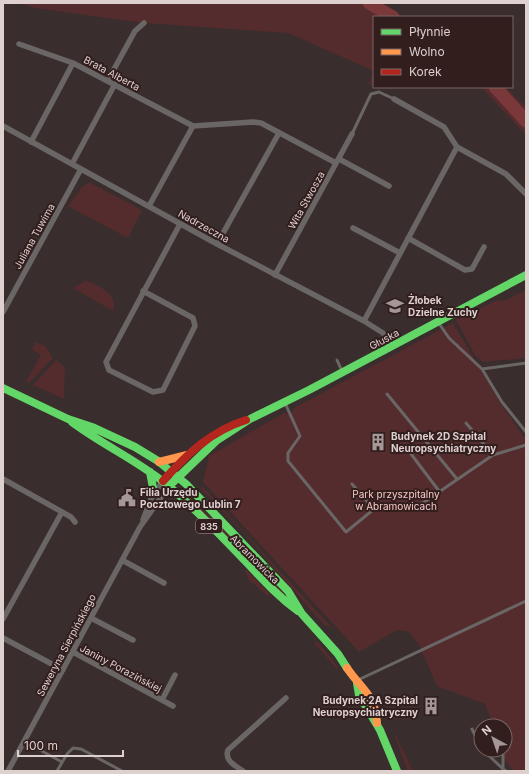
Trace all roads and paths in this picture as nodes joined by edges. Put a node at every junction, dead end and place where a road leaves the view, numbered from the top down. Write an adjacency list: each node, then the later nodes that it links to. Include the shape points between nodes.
1 (144, 23): 4 (street, via 135,31)
2 (18, 44): 3 (street, Brata Alberta)
3 (73, 63): 4 (street, Brata Alberta); 11 (street)
4 (108, 80): 5 (street, Brata Alberta)
5 (115, 84): 8 (street, Brata Alberta); 14 (street)
6 (394, 99): 10 (lane, via 378,92 371,94); 12 (street, via 444,127)
7 (3, 126): 11 (street, Nadrzeczna)
8 (193, 126): 9 (street, via 253,122 261,123); 18 (street)
9 (279, 133): 13 (street); 22 (street)
10 (352, 134): 13 (street, Wita Stwosza)
11 (31, 142): 14 (street, Nadrzeczna)
12 (457, 147): 17 (street, via 506,174); 21 (street)
13 (338, 161): 16 (street); 25 (street, Wita Stwosza)
14 (72, 164): 15 (street, Nadrzeczna)
15 (81, 169): 18 (street, Nadrzeczna); 28 (street, Juliana Tuwima)
16 (389, 186)
17 (526, 194)
18 (149, 206): 19 (street, Nadrzeczna)
19 (180, 224): 22 (street, Nadrzeczna); 27 (street)
20 (353, 228): 24 (street)
21 (408, 238): 23 (street, via 465,270 472,269); 24 (street)
22 (217, 244): 25 (street, Nadrzeczna)
23 (484, 247)
24 (400, 253): 29 (street)
25 (275, 275): 29 (street, Nadrzeczna)
26 (526, 275): 30 (main road, Głuska)
27 (143, 291): 27 (street, via 193,318 195,326 163,390 153,392 109,370 106,362)
28 (3, 312)
29 (364, 321): 31 (street, Nadrzeczna, via 383,333)
30 (438, 321): 31 (main road, Głuska); 34 (lane, via 449,338)
31 (392, 346): 35 (main road, Głuska)
32 (337, 360): 35 (lane)
33 (526, 363): 34 (lane)
34 (482, 369): 42 (lane, via 502,402)
35 (343, 372): 38 (main road, Głuska)
36 (3, 388): 39 (main road, 835)
37 (387, 394): 52 (lane)
38 (284, 402): 40 (main road, Głuska); 57 (lane, via 300,436 288,453 288,461 346,532)
39 (68, 419): 47 (main road, 835, via 92,427); 48 (main road, 835, via 86,434)
40 (250, 419): 45 (main road, Głuska, via 213,434); 50 (main road, Głuska, via 216,441)
41 (466, 423): 46 (lane)
42 (526, 432)
43 (526, 445): 46 (lane)
44 (411, 454): 55 (lane)
45 (187, 455): 47 (main road); 49 (main road, Głuska)
46 (492, 455): 52 (lane)
47 (159, 462): 49 (main road, 835)
48 (150, 472): 53 (main road, 835); 56 (main road)
49 (172, 472): 50 (main road, 835); 53 (main road, Głuska)
50 (179, 478): 53 (main road, Głuska); 64 (main road, Abramowicka / 835, via 288,591)
51 (3, 479): 58 (street)
52 (457, 479): 55 (lane)
53 (166, 484): 56 (street, Seweryna Sierpińskiego); 60 (street, Seweryna Sierpińskiego); 64 (main road, Abramowicka / 835, via 280,599)
54 (352, 484): 57 (lane)
55 (440, 491): 57 (lane, via 420,505)
56 (154, 493): 60 (street, Seweryna Sierpińskiego)
57 (374, 509)
58 (62, 512): 59 (street); 66 (street)
59 (75, 522)
60 (140, 527): 61 (street, Seweryna Sierpińskiego)
61 (122, 560): 62 (street); 65 (street, Seweryna Sierpińskiego)
62 (164, 583)
63 (526, 601): 72 (lane)
64 (302, 614): 72 (main road, Abramowicka / 835, via 338,654)
65 (91, 618): 68 (street); 69 (street, Seweryna Sierpińskiego)
66 (3, 619)
67 (3, 638): 70 (street)
68 (133, 640)
69 (73, 652): 70 (street, Seweryna Sierpińskiego); 74 (street, Janiny Porazińskiej)
70 (63, 670): 81 (street, Seweryna Sierpińskiego)
71 (175, 676): 74 (street, Janiny Porazińskiej)
72 (357, 682): 85 (main road, Abramowicka / 835, via 365,688 376,709 377,723)
73 (286, 698): 84 (street, via 228,750 227,758 230,762)
74 (162, 700): 75 (street, Janiny Porazińskiej)
75 (173, 706)
76 (38, 749): 79 (lane)
77 (491, 758): 80 (lane)
78 (503, 758): 80 (lane)
79 (62, 762): 82 (lane); 83 (lane, via 73,748 81,749)
80 (504, 770)
81 (8, 771)
82 (57, 771)
83 (122, 771)
84 (244, 771)
85 (397, 771)

